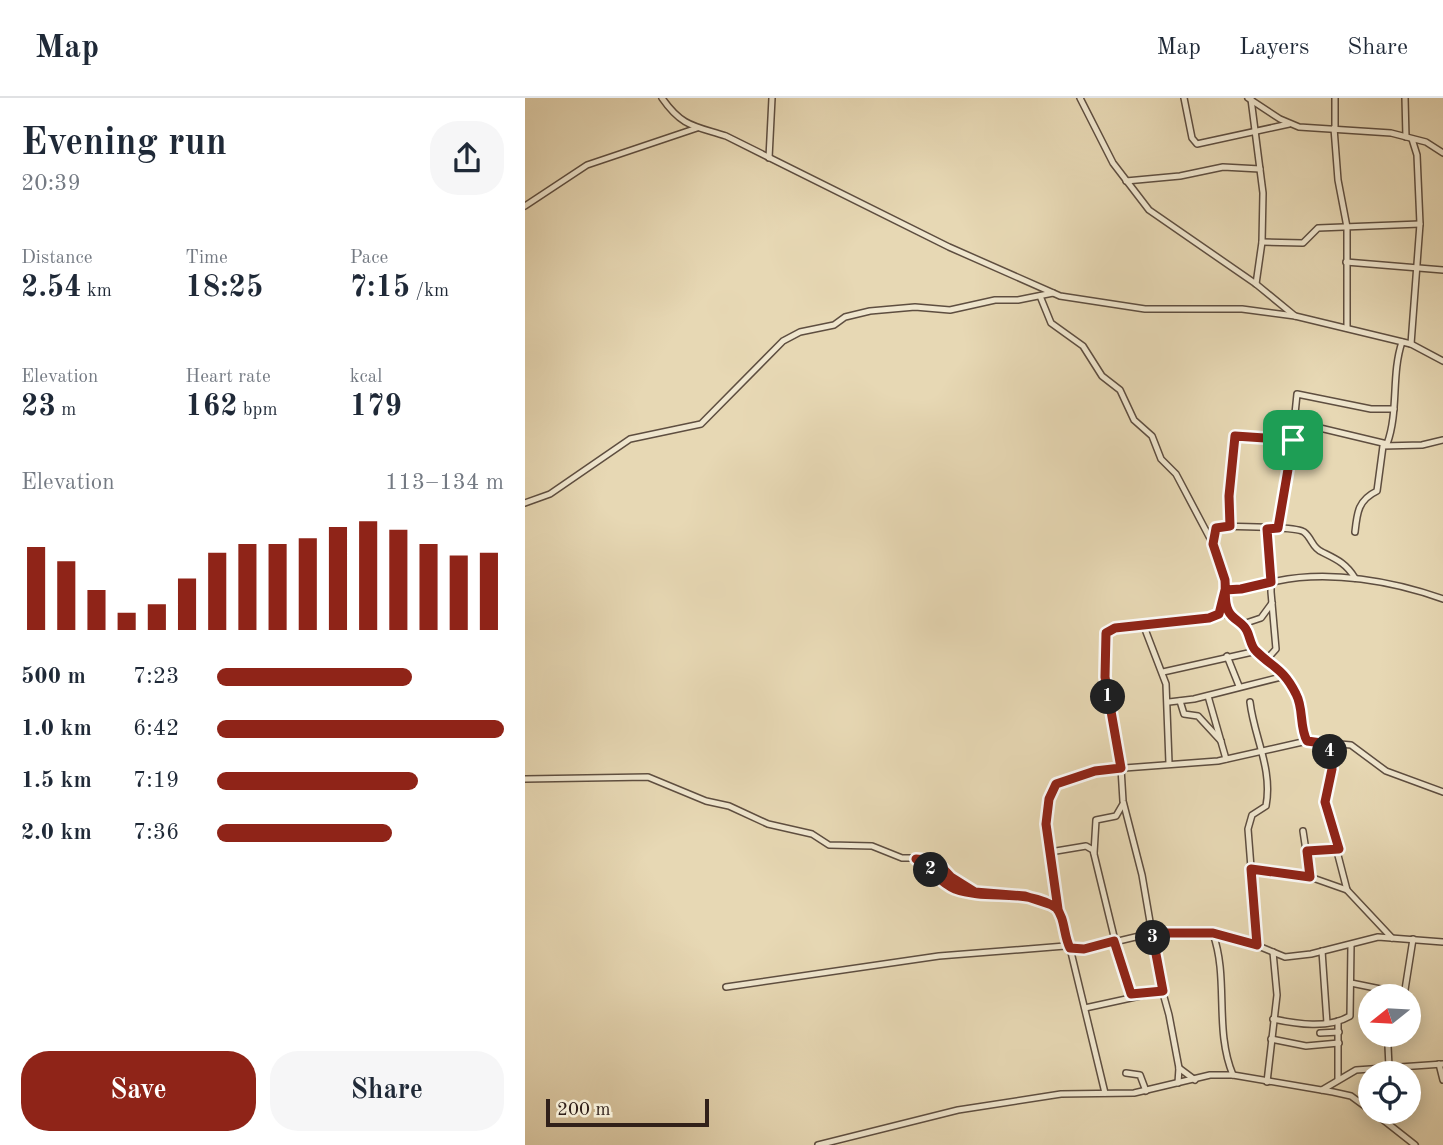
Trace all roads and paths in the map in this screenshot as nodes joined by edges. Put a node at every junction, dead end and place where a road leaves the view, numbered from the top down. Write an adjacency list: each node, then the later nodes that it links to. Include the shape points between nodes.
1 (662, 98): 9 (street, via 677,118)
2 (772, 98): 14 (street)
3 (1184, 98): 11 (street, via 1195,143)
4 (1335, 98): 10 (street)
5 (1405, 98): 12 (street)
6 (1083, 99): 16 (street)
7 (1250, 99): 8 (street); 11 (street)
8 (1290, 124): 10 (street); 11 (street)
9 (697, 128): 14 (street, via 726,136); 17 (street, via 587,165)
10 (1335, 128): 12 (street); 19 (street)
11 (1256, 134): 15 (street)
12 (1409, 138): 13 (street); 18 (street, via 1417,155)
13 (1443, 153)
14 (769, 159): 25 (street)
15 (1260, 169): 16 (street, via 1223,167); 20 (street)
16 (1126, 181): 24 (street, via 1157,219)
17 (525, 206)
18 (1420, 224): 19 (street); 22 (street)
19 (1347, 227): 20 (street, via 1318,228 1303,243); 21 (street)
20 (1262, 242): 24 (street)
21 (1346, 262): 22 (street); 28 (street)
22 (1419, 269): 23 (street); 30 (street)
23 (1443, 270)
24 (1256, 284): 27 (street)
25 (1053, 293): 26 (street); 27 (street, via 1145,309 1242,309)
26 (1040, 296): 37 (street, via 950,310 915,307 870,312 800,332 783,341 701,424 630,439 550,494); 42 (street, via 1051,323 1083,346 1102,376 1120,390 1134,420 1152,436 1161,459 1176,474)
27 (1295, 316): 28 (street)
28 (1347, 328): 29 (street)
29 (1402, 342): 30 (street); 32 (street, via 1396,360)
30 (1411, 344): 31 (street)
31 (1443, 361)
32 (1394, 409): 34 (street, via 1371,409 1297,393); 36 (street)
33 (1320, 428): 36 (street)
34 (1293, 440): 38 (street, via 1235,436); 39 (street)
35 (1443, 440): 36 (street, via 1422,445)
36 (1389, 443): 41 (street, via 1381,450 1377,491 1358,508)
37 (525, 503)
38 (1230, 526): 40 (street); 42 (street, via 1216,528)
39 (1278, 528): 40 (street); 43 (street, via 1305,532 1317,550 1335,557)
40 (1267, 529): 44 (street)
41 (1355, 532)
42 (1213, 544): 45 (street)
43 (1355, 578): 44 (street, via 1295,578); 46 (street)
44 (1271, 583): 45 (street); 47 (street)
45 (1225, 592): 48 (street); 49 (street)
46 (1443, 599)
47 (1272, 603): 51 (street, via 1261,618); 54 (street, via 1277,644)
48 (1219, 614): 49 (street); 50 (street)
49 (1230, 614): 51 (street)
50 (1143, 624): 55 (street); 68 (street, via 1111,629 1105,636 1105,677)
51 (1243, 625): 52 (street)
52 (1257, 651): 53 (street); 54 (street)
53 (1227, 656): 55 (street); 57 (street)
54 (1267, 659): 56 (street)
55 (1163, 673): 60 (street)
56 (1285, 676): 57 (street); 63 (street, via 1299,700)
57 (1239, 686): 58 (street)
58 (1208, 696): 59 (street); 62 (street)
59 (1180, 701): 60 (street); 62 (street, via 1184,714 1198,716)
60 (1169, 702): 67 (street)
61 (1250, 702): 65 (street)
62 (1221, 741): 66 (street)
63 (1307, 741): 64 (street); 65 (street)
64 (1329, 744): 70 (street, via 1351,745 1386,771); 73 (street, via 1332,769 1325,802)
65 (1263, 751): 66 (street); 78 (street, via 1267,803 1249,820)
66 (1226, 759): 67 (street)
67 (1170, 763): 68 (street)
68 (1121, 768): 71 (street); 75 (street, via 1056,784 1046,815)
69 (525, 779): 77 (street, via 648,777 768,824 812,834 829,845 872,846)
70 (1443, 792)
71 (1123, 801): 76 (street, via 1119,814 1096,820); 83 (street)
72 (1303, 831): 74 (street)
73 (1339, 849): 74 (street); 80 (street)
74 (1307, 851): 79 (street)
75 (1050, 852): 76 (street, via 1086,846); 82 (street)
76 (1094, 853): 87 (street)
77 (916, 859): 81 (street, via 948,885); 81 (street, via 936,861)
78 (1251, 869): 79 (street); 89 (street)
79 (1310, 877): 80 (street)
80 (1347, 890): 85 (street)
81 (975, 892): 82 (street, via 1025,896)
82 (1058, 909): 91 (street)
83 (1152, 933): 84 (street); 87 (street); 98 (street)
84 (1213, 933): 89 (street); 113 (street, via 1219,956 1226,1056)
85 (1392, 938): 86 (street); 90 (street)
86 (1413, 939): 88 (street); 95 (street)
87 (1114, 941): 91 (street); 99 (street, via 1127,991)
88 (1443, 943)
89 (1257, 945): 93 (street)
90 (1351, 945): 92 (street); 94 (street)
91 (1070, 948): 97 (street, via 1051,945 939,956); 100 (street)
92 (1322, 951): 93 (street, via 1285,957); 103 (street)
93 (1273, 952): 101 (street, via 1277,995)
94 (1351, 983): 96 (street); 102 (street, via 1350,1016)
95 (1407, 984)
96 (1358, 985)
97 (726, 987)
98 (1163, 991): 99 (street); 110 (street)
99 (1137, 996): 100 (street)
100 (1085, 1008): 121 (street)
101 (1273, 1019): 103 (street); 106 (street)
102 (1338, 1021): 103 (street); 104 (street)
103 (1327, 1023)
104 (1339, 1032): 105 (street); 107 (street)
105 (1320, 1033)
106 (1271, 1039): 107 (street, via 1306,1046); 117 (street)
107 (1339, 1043): 114 (street)
108 (1441, 1064): 109 (street); 116 (street)
109 (1421, 1065)
110 (1179, 1068): 115 (street); 118 (street)
111 (1358, 1070): 114 (street)
112 (1126, 1073): 120 (street, via 1139,1074)
113 (1233, 1074): 115 (street); 117 (street)
114 (1338, 1079): 119 (street)
115 (1195, 1080): 118 (street)
116 (1443, 1080)
117 (1267, 1082): 119 (street)
118 (1178, 1083): 120 (street)
119 (1322, 1090): 122 (street)
120 (1146, 1091): 121 (street)
121 (1105, 1093): 124 (street, via 1061,1094 958,1110)
122 (1358, 1101)
123 (1388, 1124): 125 (street)
124 (818, 1145)
125 (1415, 1145)

